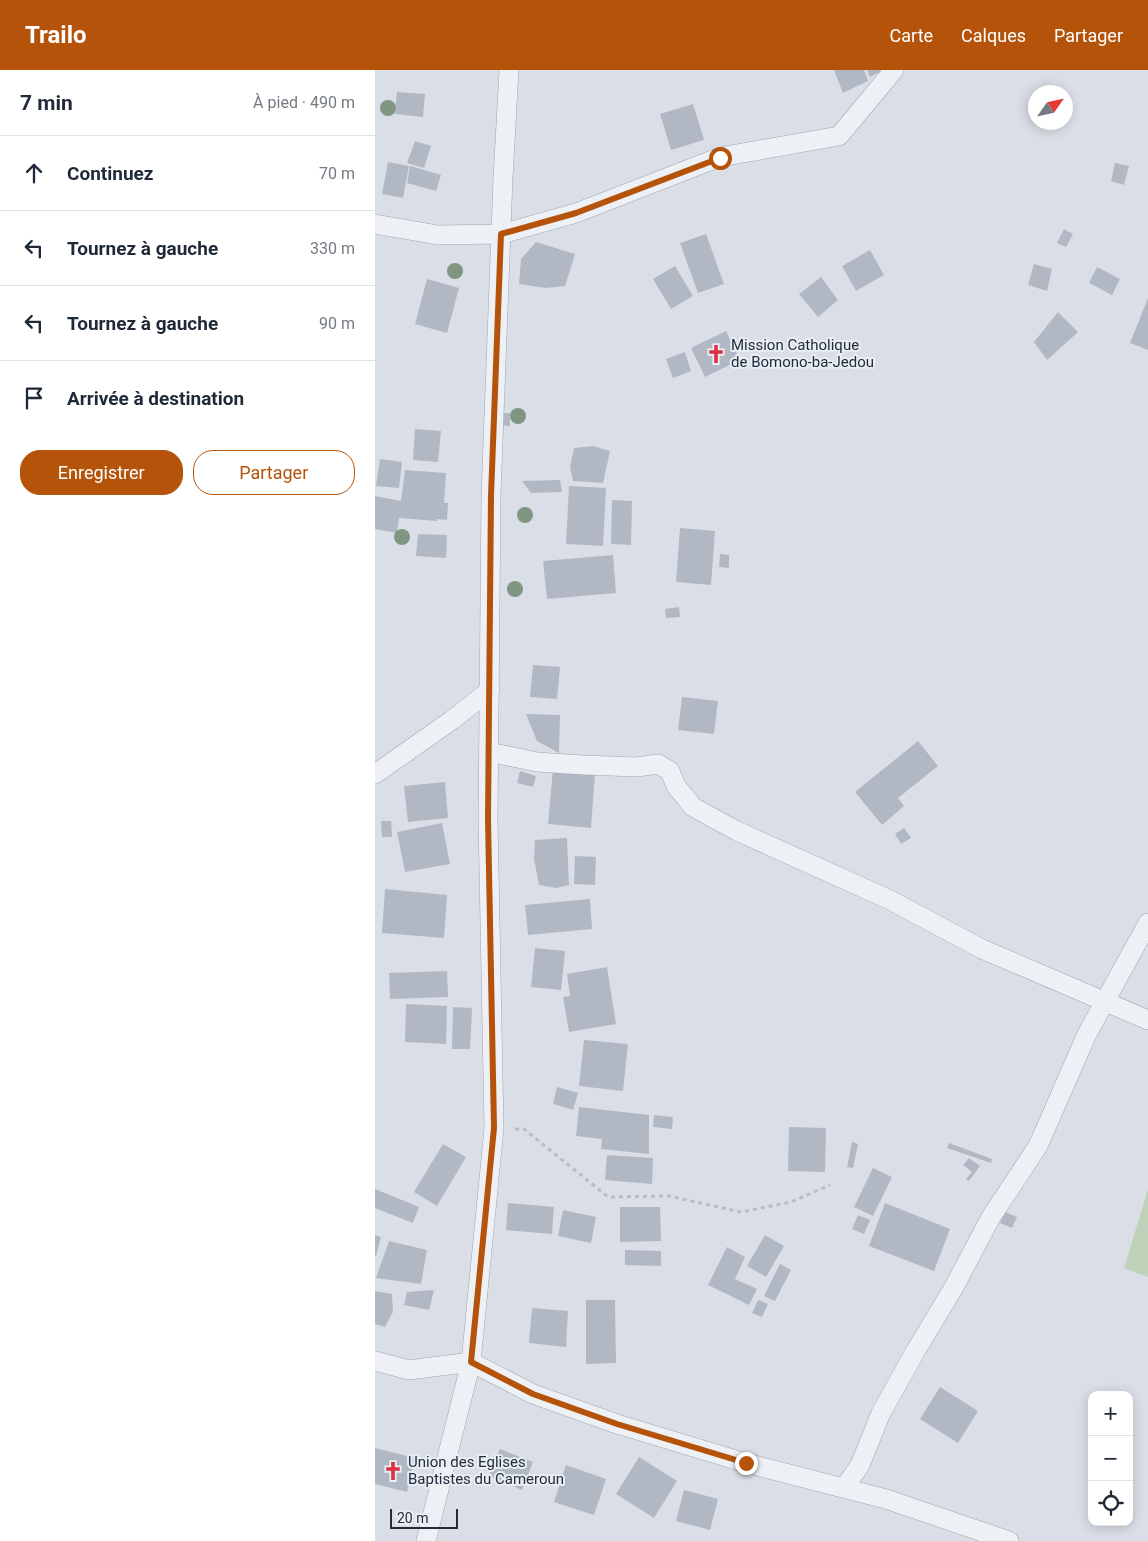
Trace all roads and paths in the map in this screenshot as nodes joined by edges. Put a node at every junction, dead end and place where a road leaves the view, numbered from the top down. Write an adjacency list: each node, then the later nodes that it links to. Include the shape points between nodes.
1 (509, 70): 4 (street)
2 (894, 70): 4 (street, via 839,136 720,158 576,213)
3 (375, 224): 4 (street, via 438,235)
4 (501, 234): 5 (street, via 491,496)
5 (490, 690): 6 (street); 7 (street)
6 (489, 752): 9 (street, via 537,762 574,765 637,767 658,764 671,771 676,786 693,806 737,831 890,900 982,949); 11 (street)
7 (375, 774)
8 (1148, 923): 9 (street)
9 (1105, 1002): 10 (street); 15 (street, via 1087,1034 1038,1146 991,1217 955,1287 881,1412 860,1465)
10 (1148, 1020)
11 (494, 1128): 12 (path, via 524,1130 607,1197 669,1196 741,1212 791,1202); 14 (street)
12 (830, 1185)
13 (375, 1361): 14 (street, via 409,1370)
14 (471, 1362): 15 (street, via 533,1394 617,1424 746,1463); 16 (street)
15 (844, 1488): 17 (street)
16 (426, 1541)
17 (1009, 1541)

